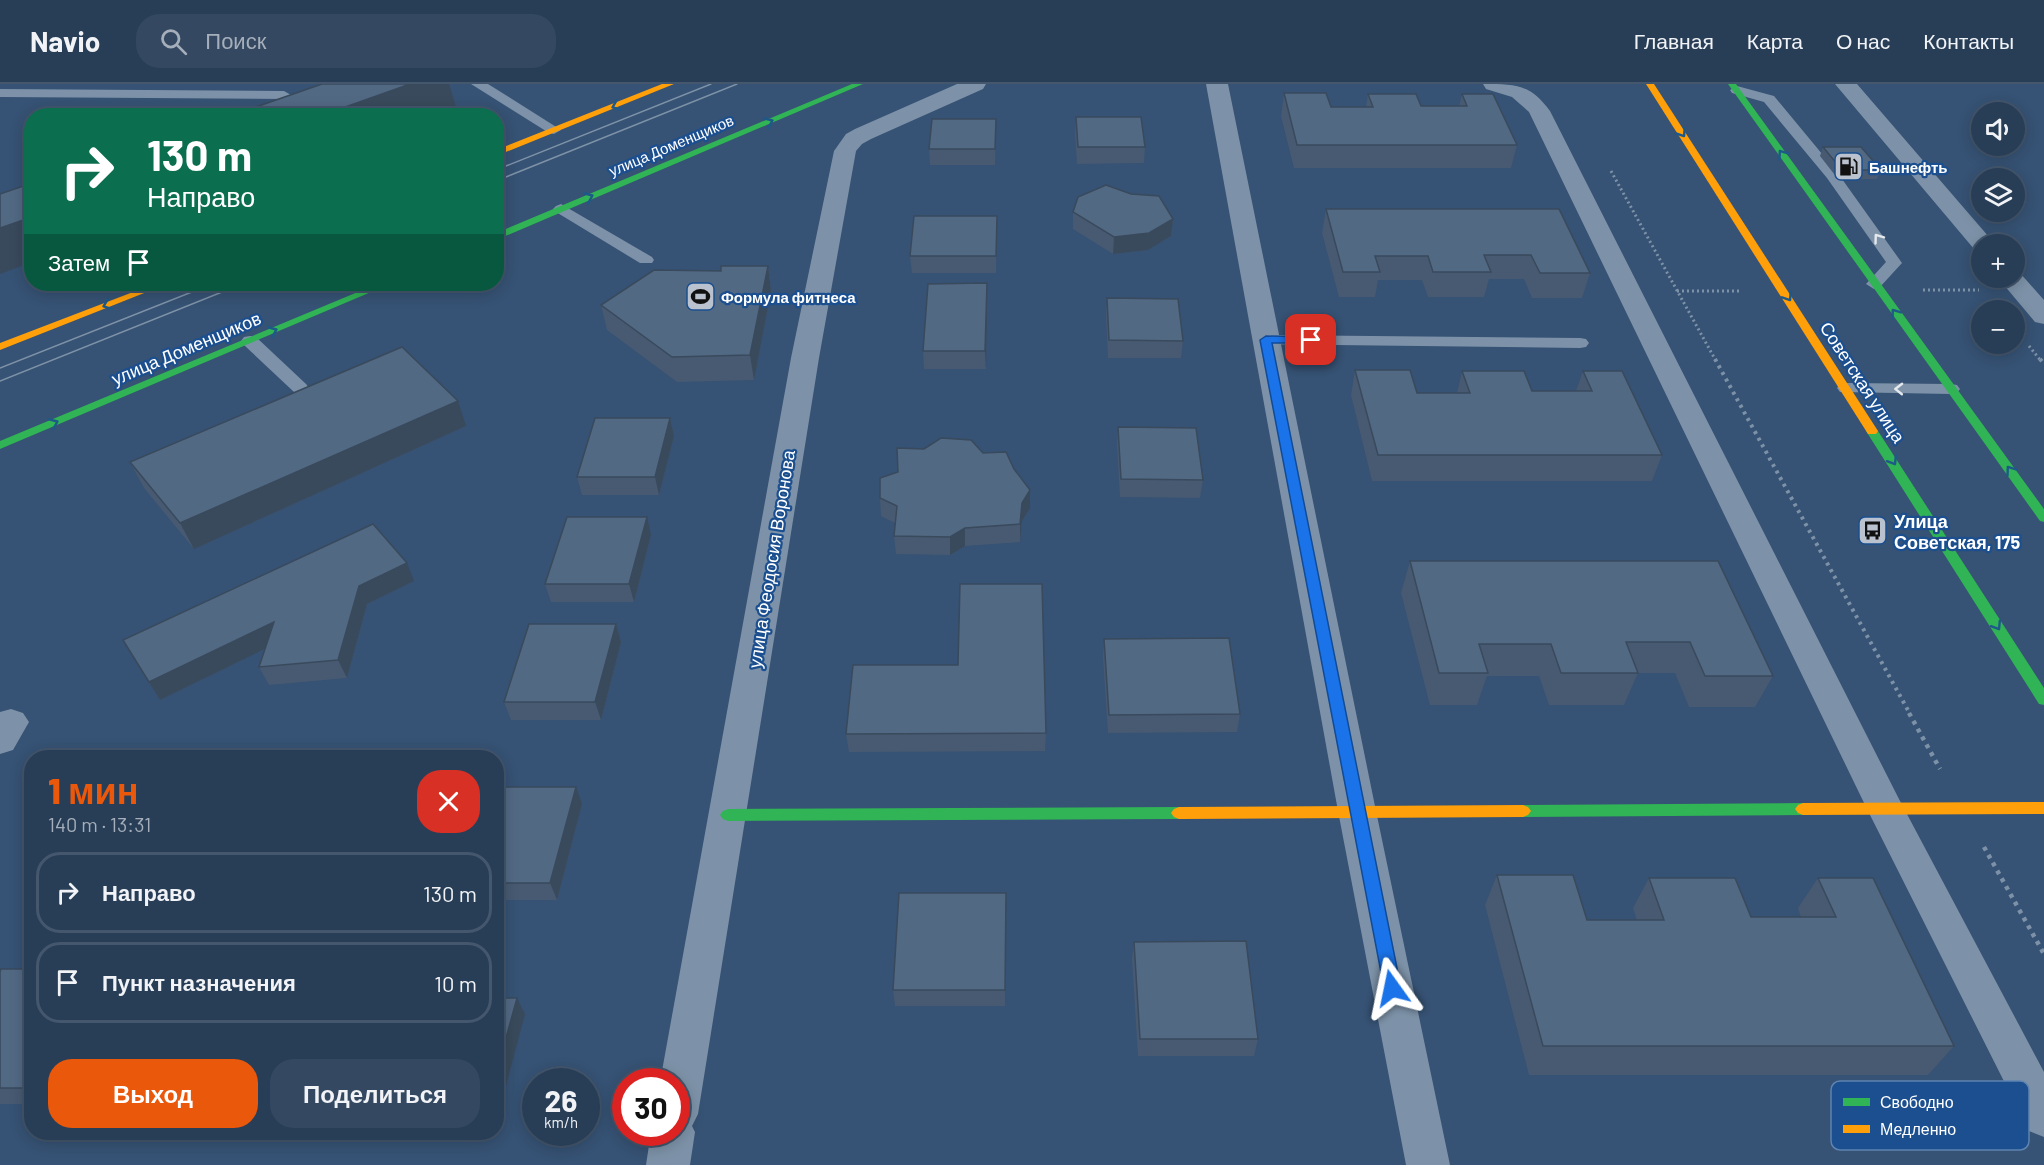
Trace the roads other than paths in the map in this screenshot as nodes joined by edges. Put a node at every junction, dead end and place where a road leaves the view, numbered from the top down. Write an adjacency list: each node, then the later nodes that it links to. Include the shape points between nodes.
1 (478, 84): 12 (lane)
2 (670, 84): 12 (main road, one-way to 12)
3 (859, 84): 14 (main road, улица Доменщиков, one-way to 3)
4 (975, 84): 36 (street, улица Феодосия Воронова, via 863,134 845,151 805,358)
5 (1217, 84): 23 (street)
6 (1494, 84): 34 (street, via 1519,91 1539,111)
7 (1650, 84): 28 (main road, Советская улица, one-way to 28)
8 (1846, 84): 16 (street)
9 (1735, 87): 18 (main road, one-way to 9); 18 (lane, one-way to 9, via 1894,263 1882,243 1769,99)
10 (0, 93): 11 (lane, via 289,90)
11 (274, 108)
12 (554, 130): 13 (main road)
13 (504, 150)
14 (561, 209): 15 (main road, улица Доменщиков); 17 (lane)
15 (504, 234)
16 (1974, 234)
17 (646, 260)
18 (1874, 284): 29 (main road, one-way to 18)
19 (2020, 288): 22 (street)
20 (144, 291): 26 (main road, one-way to 26)
21 (368, 291): 24 (main road, улица Доменщиков, one-way to 21)
22 (2044, 316)
23 (1266, 340): 25 (lane); 35 (street)
24 (250, 341): 27 (lane); 30 (main road, улица Доменщиков, one-way to 24)
25 (1580, 343)
26 (0, 347)
27 (300, 388)
28 (1846, 388): 29 (lane, one-way to 28); 32 (main road, Советская улица, one-way to 32)
29 (1951, 389): 31 (main road, one-way to 29)
30 (0, 445)
31 (2044, 518)
32 (2044, 700)
33 (2044, 808): 34 (main road)
34 (1885, 809): 35 (main road); 38 (street)
35 (1357, 811): 36 (main road); 43 (street)
36 (728, 815): 37 (street, улица Феодосия Воронова)
37 (684, 1068)
38 (2026, 1081)
39 (2029, 1087): 40 (street)
40 (2044, 1116)
41 (671, 1146): 42 (street)
42 (668, 1165)
43 (1428, 1165)

